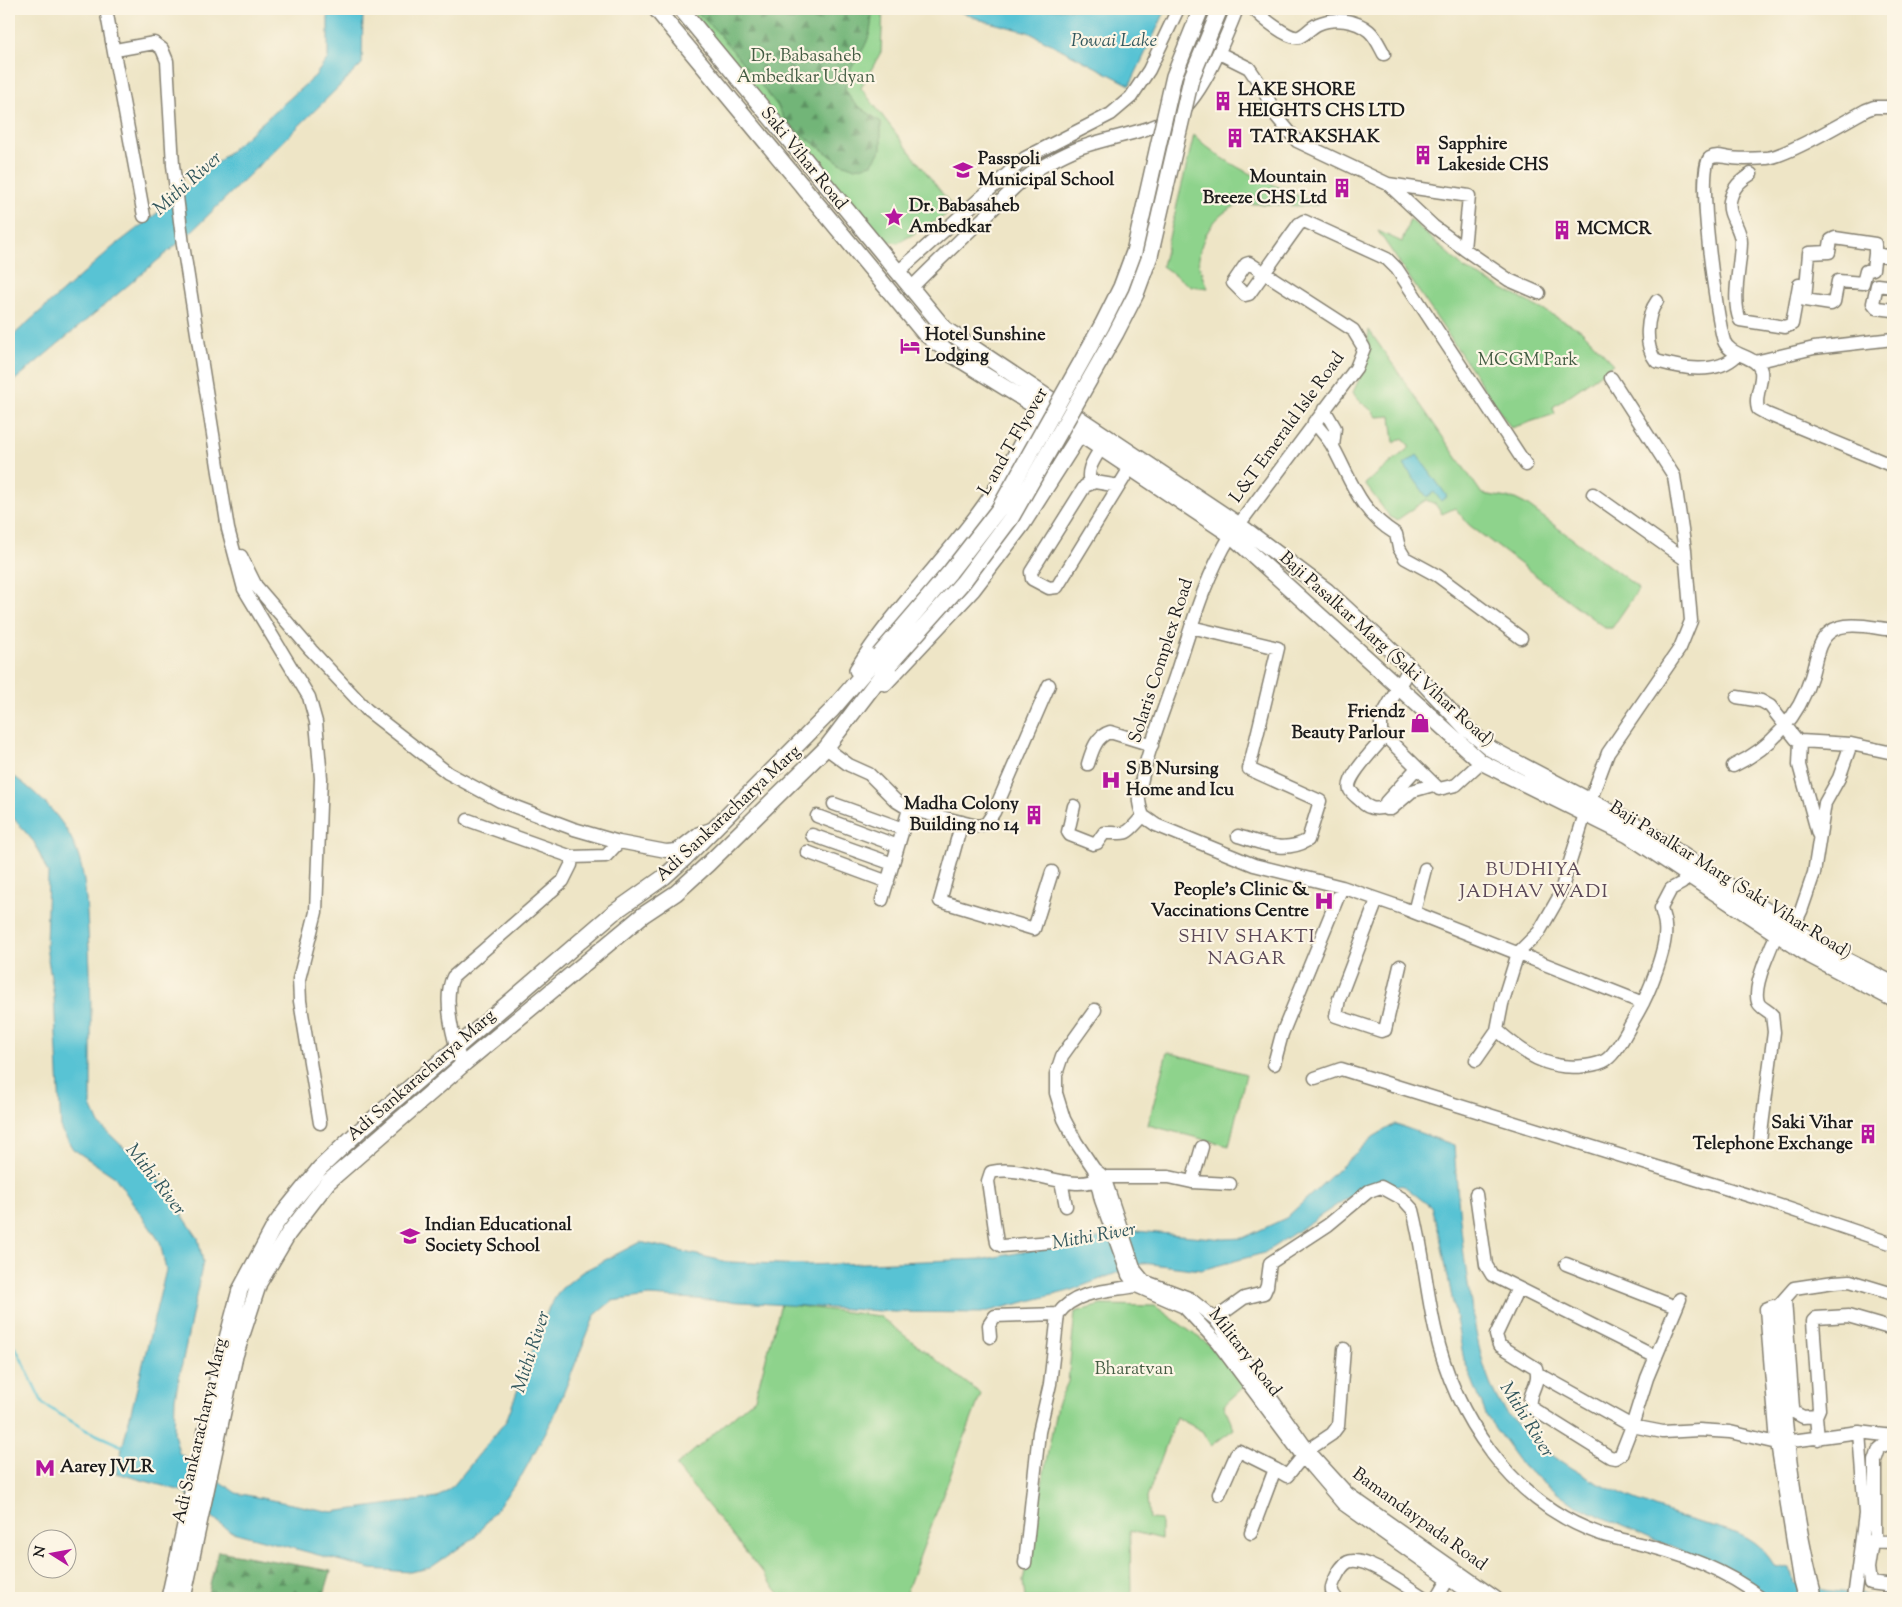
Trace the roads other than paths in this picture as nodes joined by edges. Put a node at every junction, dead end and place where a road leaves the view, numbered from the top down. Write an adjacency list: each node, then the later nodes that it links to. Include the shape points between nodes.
1 (106, 9): 19 (street)
2 (656, 9): 18 (main road, Saki Vihar Road)
3 (681, 9): 17 (main road, Saki Vihar Road)
4 (1178, 9): 23 (street, via 1149,70 1132,97 1098,121 1025,158)
5 (1201, 9): 56 (main road, L and T Flyover, bridge, via 1174,76 1134,252 1121,287 998,509)
6 (1220, 9): 56 (main road, L and T Flyover, bridge, via 1191,79 1150,256 1136,294 1116,333 1011,518 962,582)
7 (1237, 9): 10 (street)
8 (1254, 9): 11 (street, via 1260,17 1292,38 1299,37 1319,23 1332,20 1358,24 1371,32)
9 (121, 49): 50 (street, via 154,43 167,61 173,165 183,245)
10 (1219, 53): 16 (street, via 1249,68 1277,117 1298,142); 27 (street, via 1191,100 1173,118 1133,134 1086,146 1038,169 956,242)
11 (1384, 54)
12 (1893, 108): 13 (street, via 1874,107)
13 (1771, 158): 14 (street); 15 (street, via 1758,175)
14 (1752, 159): 15 (street); 33 (street, via 1710,158 1704,175 1708,245 1717,312 1725,343)
15 (1751, 174): 24 (street, via 1737,183 1730,202 1741,240 1737,308 1740,320 1785,327 1792,324)
16 (1388, 184): 20 (street, via 1433,226); 20 (street, via 1469,196)
17 (833, 194): 18 (main road); 23 (main road, Saki Vihar Road)
18 (818, 206): 25 (main road, Saki Vihar Road)
19 (144, 216)
20 (1464, 249): 28 (street, via 1509,280)
21 (1875, 254): 21 (street, via 1875,244 1835,238 1831,240 1829,252 1809,253 1805,300 1831,304 1838,281 1865,283 1866,271 1873,269); 22 (street)
22 (1893, 257)
23 (898, 272): 25 (main road); 27 (main road, Baji Pasalkar Marg (Saki Vihar Road))
24 (1800, 281)
25 (884, 286): 30 (main road, Baji Pasalkar Marg (Saki Vihar Road))
26 (1893, 287): 31 (street, via 1878,284 1873,304 1877,308)
27 (910, 289): 30 (main road); 36 (main road, Baji Pasalkar Marg (Saki Vihar Road), via 945,329)
28 (1539, 293)
29 (1657, 301): 33 (street, via 1651,309 1649,325 1650,350 1656,361 1700,369 1725,364)
30 (898, 302): 36 (main road, Baji Pasalkar Marg (Saki Vihar Road), via 924,333 951,354)
31 (1893, 310)
32 (1893, 339): 34 (street, via 1814,348)
33 (1737, 355): 34 (street)
34 (1755, 362): 43 (street, via 1761,373 1756,402 1758,408)
35 (1612, 378): 52 (street, via 1674,476)
36 (1043, 403): 39 (main road, Baji Pasalkar Marg (Saki Vihar Road)); 45 (main road)
37 (1324, 409): 38 (street, L&T Emerald Isle Road); 40 (street, via 1335,428); 42 (street, L&T Emerald Isle Road, via 1356,368 1364,348 1353,330 1269,276 1298,224 1304,222 1387,259 1397,269)
38 (1314, 422): 40 (street); 51 (street, L&T Emerald Isle Road)
39 (1084, 429): 41 (main road, Baji Pasalkar Marg (Saki Vihar Road)); 49 (main road); 51 (main road, Baji Pasalkar Marg (Saki Vihar Road))
40 (1333, 447): 55 (street, via 1353,490 1383,525 1396,534 1399,548 1406,558 1438,576)
41 (1101, 448): 44 (main road, Baji Pasalkar Marg (Saki Vihar Road)); 46 (street, via 1089,468)
42 (1526, 465)
43 (1893, 466)
44 (1130, 468): 47 (street); 51 (main road, Baji Pasalkar Marg (Saki Vihar Road))
45 (1000, 482): 49 (main road); 62 (main road, via 939,565 878,636)
46 (1090, 483): 47 (street); 47 (street, via 1082,490 1031,572 1032,579 1049,588 1057,587)
47 (1119, 486)
48 (1593, 494): 52 (street)
49 (1036, 504): 60 (main road, via 973,589 887,682)
50 (228, 529): 90 (street, via 256,586 367,710 403,740 448,773 500,801); 116 (street, via 244,589 309,697 316,722 321,778 316,912 299,980)
51 (1235, 530): 53 (street, Solaris Complex Road, via 1215,560); 57 (main road, Baji Pasalkar Marg (Saki Vihar Road), via 1327,591); 59 (main road, Baji Pasalkar Marg (Saki Vihar Road))
52 (1686, 560): 75 (street, via 1690,621 1680,648 1613,742)
53 (1191, 627): 66 (street, Solaris Complex Road); 88 (street, via 1278,648 1249,769 1320,801 1308,840 1298,846 1283,849)
54 (1886, 629): 63 (street, via 1854,626 1829,632 1821,643 1805,695 1795,716)
55 (1520, 638)
56 (885, 659): 60 (main road, L and T Flyover); 62 (main road, L and T Flyover)
57 (1410, 667): 59 (street); 75 (main road, Baji Pasalkar Marg (Saki Vihar Road), via 1468,730 1491,749)
58 (1049, 685): 84 (street, via 994,812 986,824 977,826)
59 (1399, 689): 64 (street, via 1382,718 1380,727); 70 (main road, Baji Pasalkar Marg (Saki Vihar Road))
60 (865, 695): 68 (main road, Adi Sankaracharya Marg)
61 (1737, 697): 63 (street, via 1761,701)
62 (831, 712): 85 (main road, Adi Sankaracharya Marg)
63 (1786, 724): 65 (street); 72 (street, via 1761,752)
64 (1385, 736): 73 (street); 78 (street, via 1353,774 1349,786 1372,809)
65 (1800, 741): 67 (street); 89 (street, via 1799,765)
66 (1152, 744): 71 (street, via 1110,732 1094,745); 82 (street, Solaris Complex Road, via 1139,795)
67 (1851, 744): 69 (street); 89 (street, via 1839,778 1825,803)
68 (826, 748): 79 (street, via 869,774 896,801); 114 (main road, Adi Sankaracharya Marg, via 676,893 643,915)
69 (1893, 753)
70 (1481, 762): 74 (street, via 1456,785 1439,789); 80 (main road, Baji Pasalkar Marg (Saki Vihar Road))
71 (1088, 764)
72 (1733, 766)
73 (1417, 768): 74 (street); 78 (street)
74 (1433, 785): 78 (street, via 1412,791 1391,810)
75 (1592, 800): 80 (street); 96 (main road, Baji Pasalkar Marg (Saki Vihar Road), via 1644,829)
76 (834, 804): 86 (street)
77 (1074, 806): 82 (street, via 1068,832 1092,844 1097,843 1104,833 1126,833)
78 (1385, 807)
79 (909, 809): 84 (street); 86 (street)
80 (1585, 814): 96 (main road, Baji Pasalkar Marg (Saki Vihar Road)); 104 (street, via 1552,912 1539,932)
81 (817, 816): 91 (street)
82 (1143, 816): 99 (street, via 1156,825 1254,865)
83 (468, 820): 93 (street)
84 (962, 822): 97 (street, via 940,901 1034,929)
85 (716, 827): 90 (street, via 699,833 677,850); 111 (main road, Adi Sankaracharya Marg, via 664,877 613,913)
86 (903, 829): 91 (street)
87 (812, 835): 94 (street)
88 (1238, 836)
89 (1820, 838): 103 (street, via 1808,892)
90 (619, 842): 93 (street, via 606,856)
91 (898, 846): 94 (street)
92 (806, 852): 98 (street)
93 (572, 856): 111 (street, via 563,881 453,977 448,996)
94 (893, 864): 98 (street)
95 (1424, 869): 102 (street)
96 (1692, 869): 103 (main road, Baji Pasalkar Marg (Saki Vihar Road)); 108 (street, via 1682,883 1671,889 1661,908 1666,928 1657,971)
97 (1052, 872)
98 (888, 882): 100 (street)
99 (1342, 887): 101 (street); 113 (street, via 1285,1024)
100 (882, 900)
101 (1377, 900): 102 (street); 105 (street, via 1339,999 1336,1016 1385,1030)
102 (1414, 912): 104 (street)
103 (1785, 931): 106 (main road, Baji Pasalkar Marg (Saki Vihar Road)); 107 (main road, Baji Pasalkar Marg (Saki Vihar Road), via 1834,968); 117 (street, via 1760,978 1757,999 1761,1007 1772,1015 1774,1032)
104 (1518, 953): 108 (street); 110 (street, via 1502,1004)
105 (1400, 966)
106 (1893, 984)
107 (1893, 999)
108 (1643, 1003): 110 (street, via 1614,1052 1594,1065 1566,1067 1537,1060)
109 (1095, 1010): 119 (street, via 1062,1056 1056,1074 1056,1094 1064,1119)
110 (1498, 1030): 112 (street)
111 (456, 1047): 114 (street); 157 (main road, Adi Sankaracharya Marg, via 320,1168 275,1225 240,1290 222,1357)
112 (1476, 1060)
113 (1274, 1064)
114 (462, 1065): 158 (main road, Adi Sankaracharya Marg, via 328,1182 288,1234 259,1283 235,1356)
115 (1315, 1078): 126 (street, via 1341,1069 1757,1198)
116 (320, 1123)
117 (1760, 1141)
118 (1202, 1147): 121 (street)
119 (1098, 1176): 120 (street, via 1073,1183); 121 (street, via 1169,1177); 128 (street, via 1131,1272)
120 (1061, 1181): 124 (street); 125 (street, via 1020,1172 996,1170 989,1175 998,1243 1007,1246)
121 (1192, 1182): 122 (street)
122 (1230, 1184)
123 (1476, 1194): 129 (street, via 1488,1271)
124 (1066, 1206)
125 (1052, 1242)
126 (1893, 1244)
127 (1566, 1264): 137 (street, via 1678,1303)
128 (1140, 1284): 132 (street, via 1081,1296 1065,1304); 133 (street, via 1189,1298); 139 (street, Military Road, via 1184,1307)
129 (1518, 1288): 137 (street); 138 (street, via 1497,1340 1499,1345 1532,1365)
130 (1893, 1294): 131 (street, via 1850,1281 1794,1288)
131 (1780, 1304): 140 (street, via 1794,1412 1803,1417); 145 (street, via 1766,1309 1776,1368)
132 (1058, 1314): 135 (street, via 995,1316 989,1325); 153 (street, via 1054,1362 1039,1432)
133 (1215, 1319): 139 (street); 164 (street, via 1244,1298 1264,1292 1270,1264 1369,1191 1381,1187 1403,1198 1413,1210 1435,1329 1457,1396 1506,1472 1548,1507 1591,1531 1698,1562 1730,1576)
134 (1893, 1329): 140 (street, via 1848,1316 1816,1318 1813,1321 1819,1409)
135 (990, 1337)
136 (1344, 1349): 147 (street, via 1338,1426)
137 (1656, 1357): 141 (street)
138 (1537, 1373): 141 (street); 141 (street, via 1530,1407 1610,1457 1619,1457)
139 (1276, 1413): 147 (street, Military Road)
140 (1816, 1416): 144 (street)
141 (1632, 1426): 145 (street, via 1663,1432 1730,1432)
142 (1859, 1432): 143 (street); 144 (street); 151 (street)
143 (1893, 1436)
144 (1818, 1439): 145 (street)
145 (1782, 1442): 155 (street)
146 (1893, 1445): 151 (street, via 1885,1444 1879,1449 1875,1461)
147 (1306, 1454): 148 (street, via 1287,1476); 154 (street, Military Road, via 1343,1504)
148 (1275, 1469): 149 (street, via 1240,1451); 150 (street)
149 (1219, 1494)
150 (1251, 1533)
151 (1870, 1541): 152 (street); 156 (street, via 1870,1584); 167 (street, via 1860,1561)
152 (1893, 1542)
153 (1025, 1563)
154 (1451, 1574): 161 (street); 162 (street, Military Road); 163 (street, Bamandaypada Road)
155 (1805, 1578): 165 (street); 166 (street)
156 (1893, 1586)
157 (170, 1598)
158 (183, 1598)
159 (1336, 1598): 160 (street, via 1332,1585 1342,1566 1357,1560 1368,1563)
160 (1425, 1598)
161 (1437, 1598)
162 (1474, 1598)
163 (1496, 1598)
164 (1762, 1598)
165 (1804, 1598)
166 (1816, 1598)
167 (1854, 1598)

